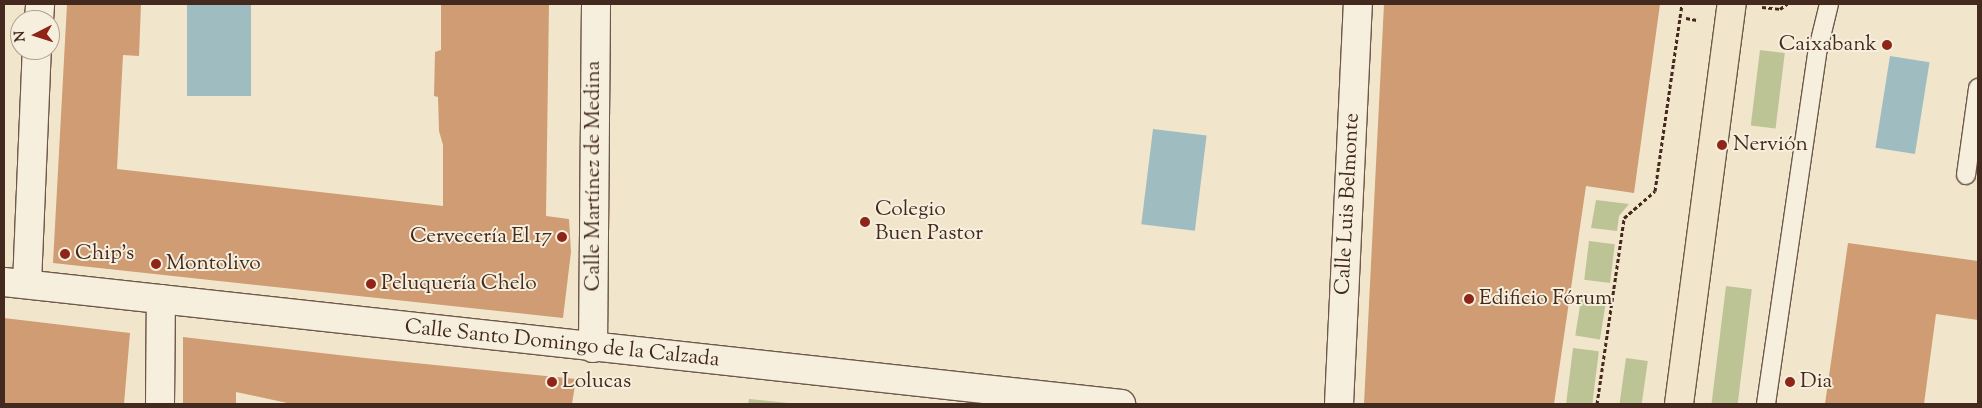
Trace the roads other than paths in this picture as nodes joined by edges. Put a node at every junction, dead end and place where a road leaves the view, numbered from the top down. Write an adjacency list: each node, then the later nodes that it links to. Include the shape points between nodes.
1 (596, 4): 10 (street, Calle Martínez de Medina)
2 (1358, 4): 13 (street, Calle Luis Belmonte)
3 (1732, 4): 14 (main road)
4 (1829, 4): 15 (lane, via 1818,49)
5 (37, 60): 8 (street)
6 (1978, 88): 7 (lane)
7 (1966, 175)
8 (15, 283): 9 (street, Calle Santo Domingo de la Calzada)
9 (161, 299): 10 (street, Calle Santo Domingo de la Calzada); 11 (street)
10 (593, 348): 12 (street, Calle Santo Domingo de la Calzada)
11 (160, 404)
12 (1121, 404)
13 (1339, 404)
14 (1679, 404)
15 (1766, 404)

